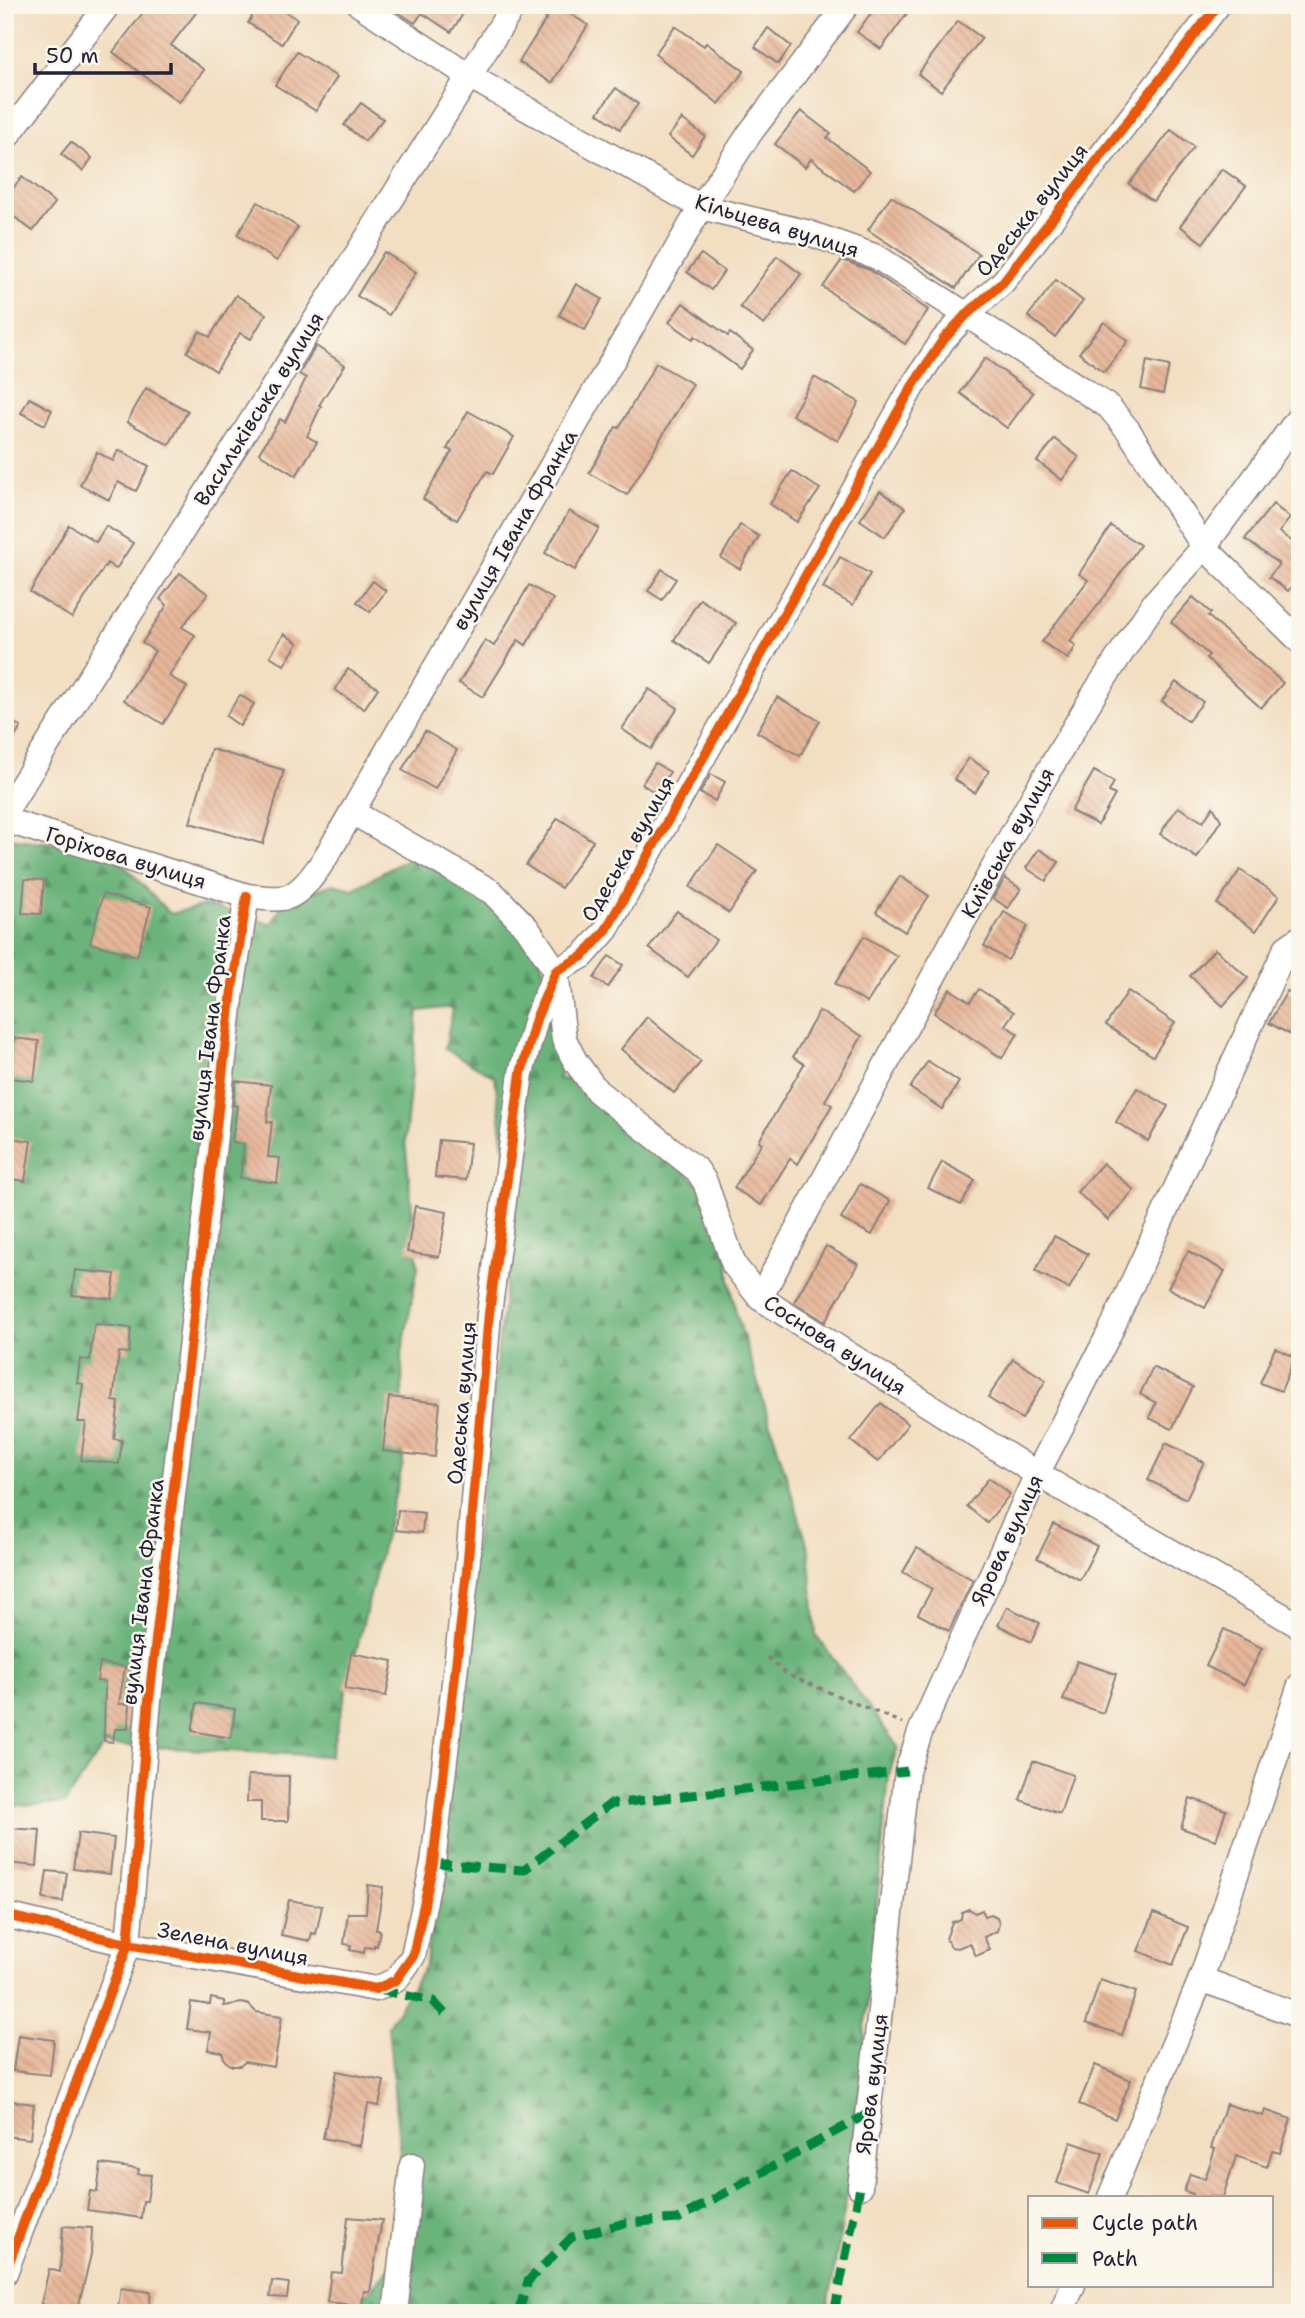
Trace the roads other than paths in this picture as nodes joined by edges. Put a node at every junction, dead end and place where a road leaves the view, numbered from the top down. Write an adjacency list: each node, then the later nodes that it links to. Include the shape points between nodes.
1 (108, 5): 7 (street)
2 (360, 5): 6 (street, Кільцева вулиця)
3 (514, 5): 6 (street, Васильківська вулиця)
4 (847, 5): 8 (street, вулиця Івана Франка, via 750,133)
5 (1218, 5): 9 (street, Одеська вулиця, via 1003,282)
6 (469, 76): 8 (street, Кільцева вулиця); 13 (street, Васильківська вулиця)
7 (5, 139)
8 (701, 207): 9 (street, Кільцева вулиця, via 809,233 877,257); 14 (street, вулиця Івана Франка)
9 (966, 315): 11 (street, Кільцева вулиця, via 1109,407); 18 (street, Одеська вулиця, via 912,387 606,930 583,956)
10 (1300, 416): 11 (street, Київська вулиця)
11 (1204, 547): 12 (street, Кільцева вулиця); 19 (street, Київська вулиця, via 1155,602 1082,713)
12 (1300, 641)
13 (5, 812)
14 (352, 812): 16 (street, вулиця Івана Франка, via 301,889 288,897); 18 (street, Соснова вулиця, via 492,892 527,928)
15 (5, 820): 16 (street, Горіхова вулиця)
16 (247, 896): 24 (street, вулиця Івана Франка, via 149,1700)
17 (1300, 938): 20 (street, Ярова вулиця, via 1286,948 1110,1332)
18 (556, 971): 19 (street, Соснова вулиця, via 565,1039 575,1061 597,1091 697,1170 734,1265); 26 (street, Одеська вулиця, via 521,1073 489,1314 467,1571 433,1863 413,1956 396,1980 376,1989)
19 (760, 1298): 20 (street, Соснова вулиця)
20 (1037, 1474): 21 (street, Соснова вулиця); 29 (street, Ярова вулиця, via 920,1730 907,1771)
21 (1300, 1626)
22 (1300, 1685): 25 (street)
23 (5, 1915): 24 (street, Зелена вулиця)
24 (128, 1944): 26 (street, Зелена вулиця); 31 (street, вулиця Івана Франка)
25 (1201, 1979): 27 (street); 30 (street)
26 (330, 1982)
27 (1300, 2016)
28 (412, 2165): 33 (street)
29 (860, 2187)
30 (1110, 2196)
31 (5, 2273)
32 (1073, 2286): 34 (street)
33 (395, 2313)
34 (1061, 2313)

